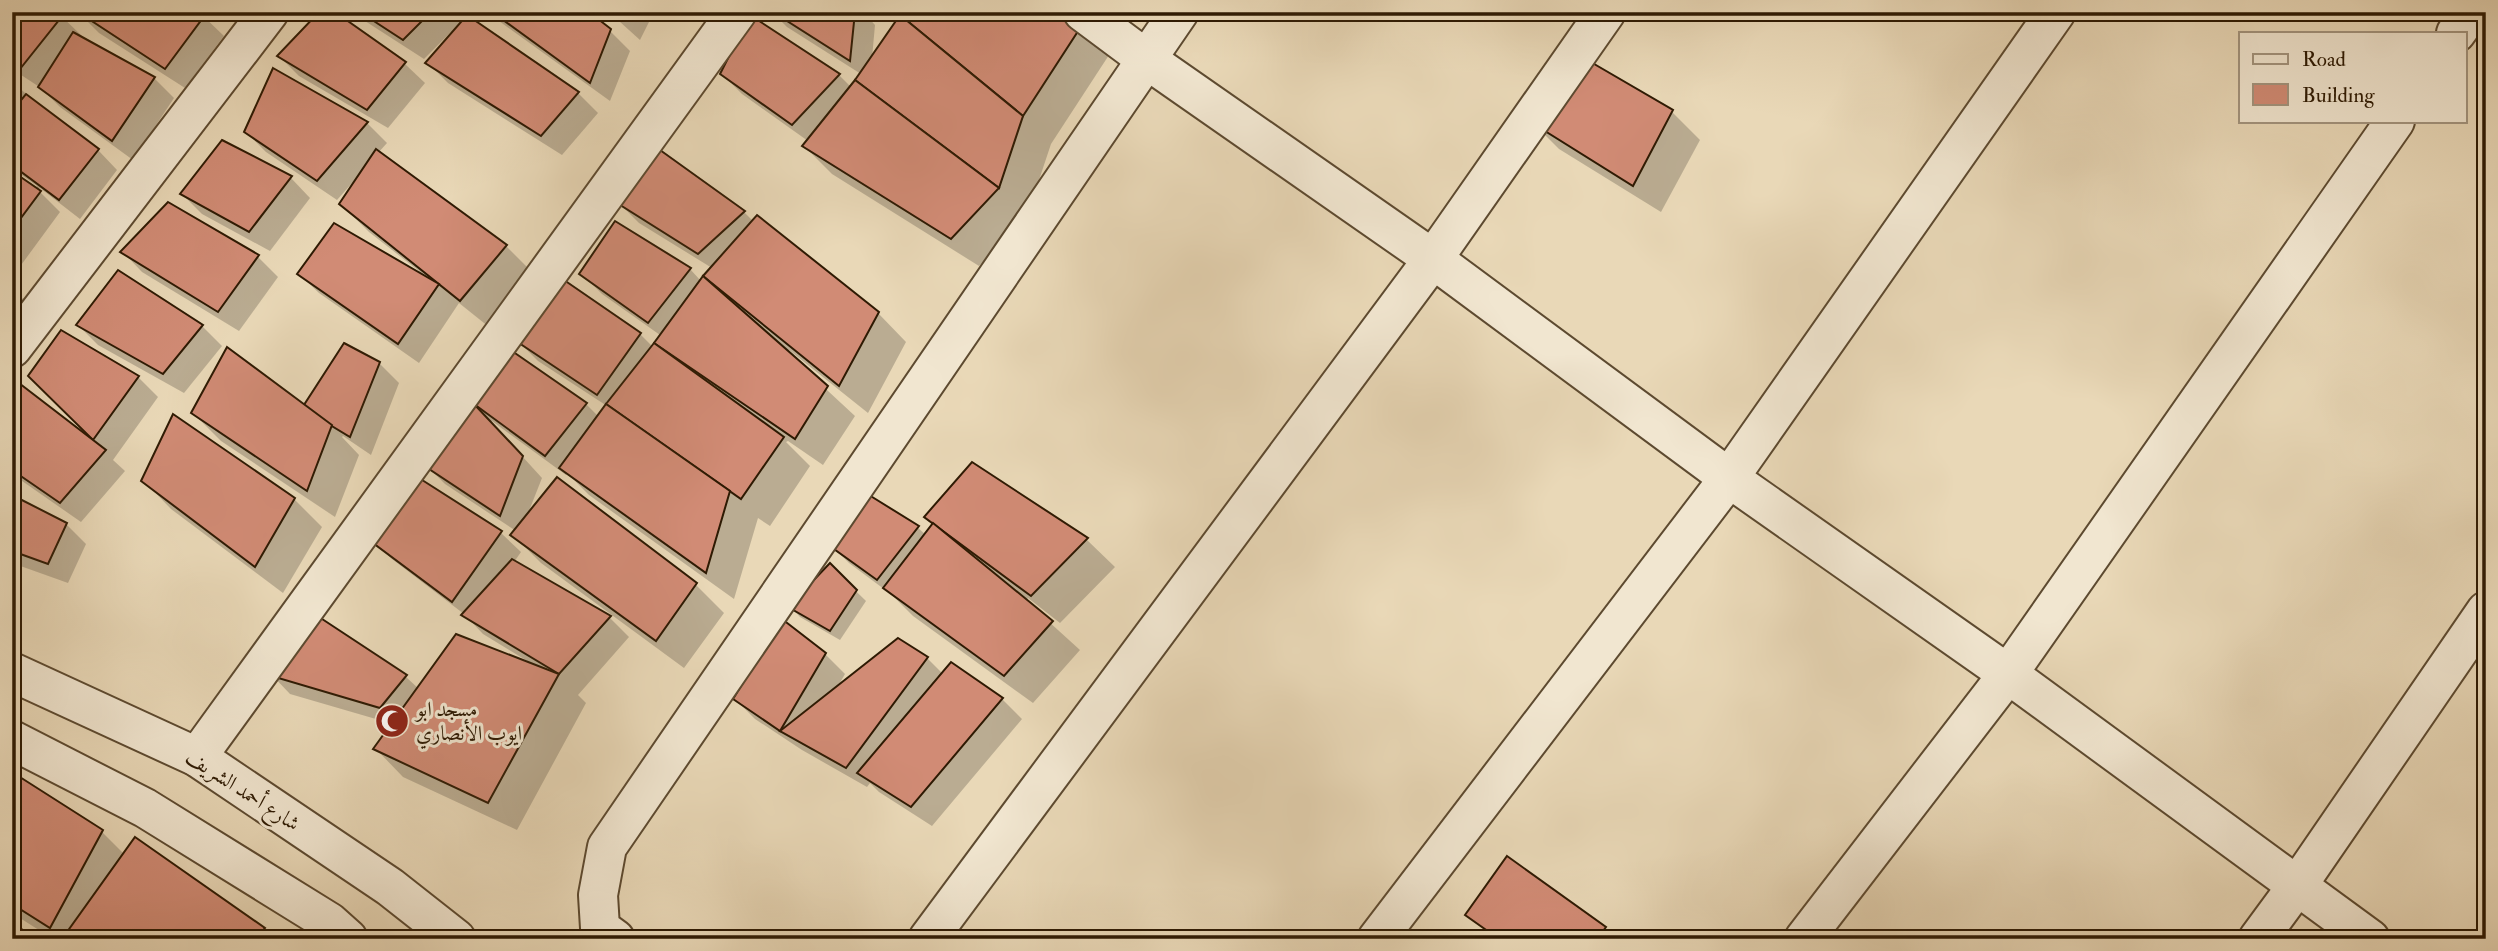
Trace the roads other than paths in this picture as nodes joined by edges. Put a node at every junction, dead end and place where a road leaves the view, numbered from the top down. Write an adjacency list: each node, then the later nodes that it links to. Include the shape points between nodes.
1 (269, 12): 12 (street)
2 (737, 12): 18 (street)
3 (1083, 12): 9 (street)
4 (1179, 12): 9 (street)
5 (1606, 12): 11 (street)
6 (2056, 12): 13 (street)
7 (2471, 12): 8 (street)
8 (2457, 32)
9 (1146, 59): 11 (street); 22 (street, via 607,847 598,895 600,928)
10 (2394, 122): 16 (street)
11 (1433, 259): 13 (street); 23 (street)
12 (12, 348)
13 (1729, 478): 16 (street); 24 (street)
14 (2486, 611): 19 (street)
15 (12, 671): 18 (street, شارع أحمد الشريف)
16 (2008, 674): 19 (street); 25 (street)
17 (12, 740): 20 (street, via 145,808 329,922)
18 (197, 757): 21 (street, شارع أحمد الشريف, via 390,887)
19 (2297, 886): 26 (street); 27 (street)
20 (348, 939)
21 (456, 939)
22 (615, 939)
23 (928, 939)
24 (1377, 939)
25 (1804, 939)
26 (2258, 939)
27 (2370, 939)

